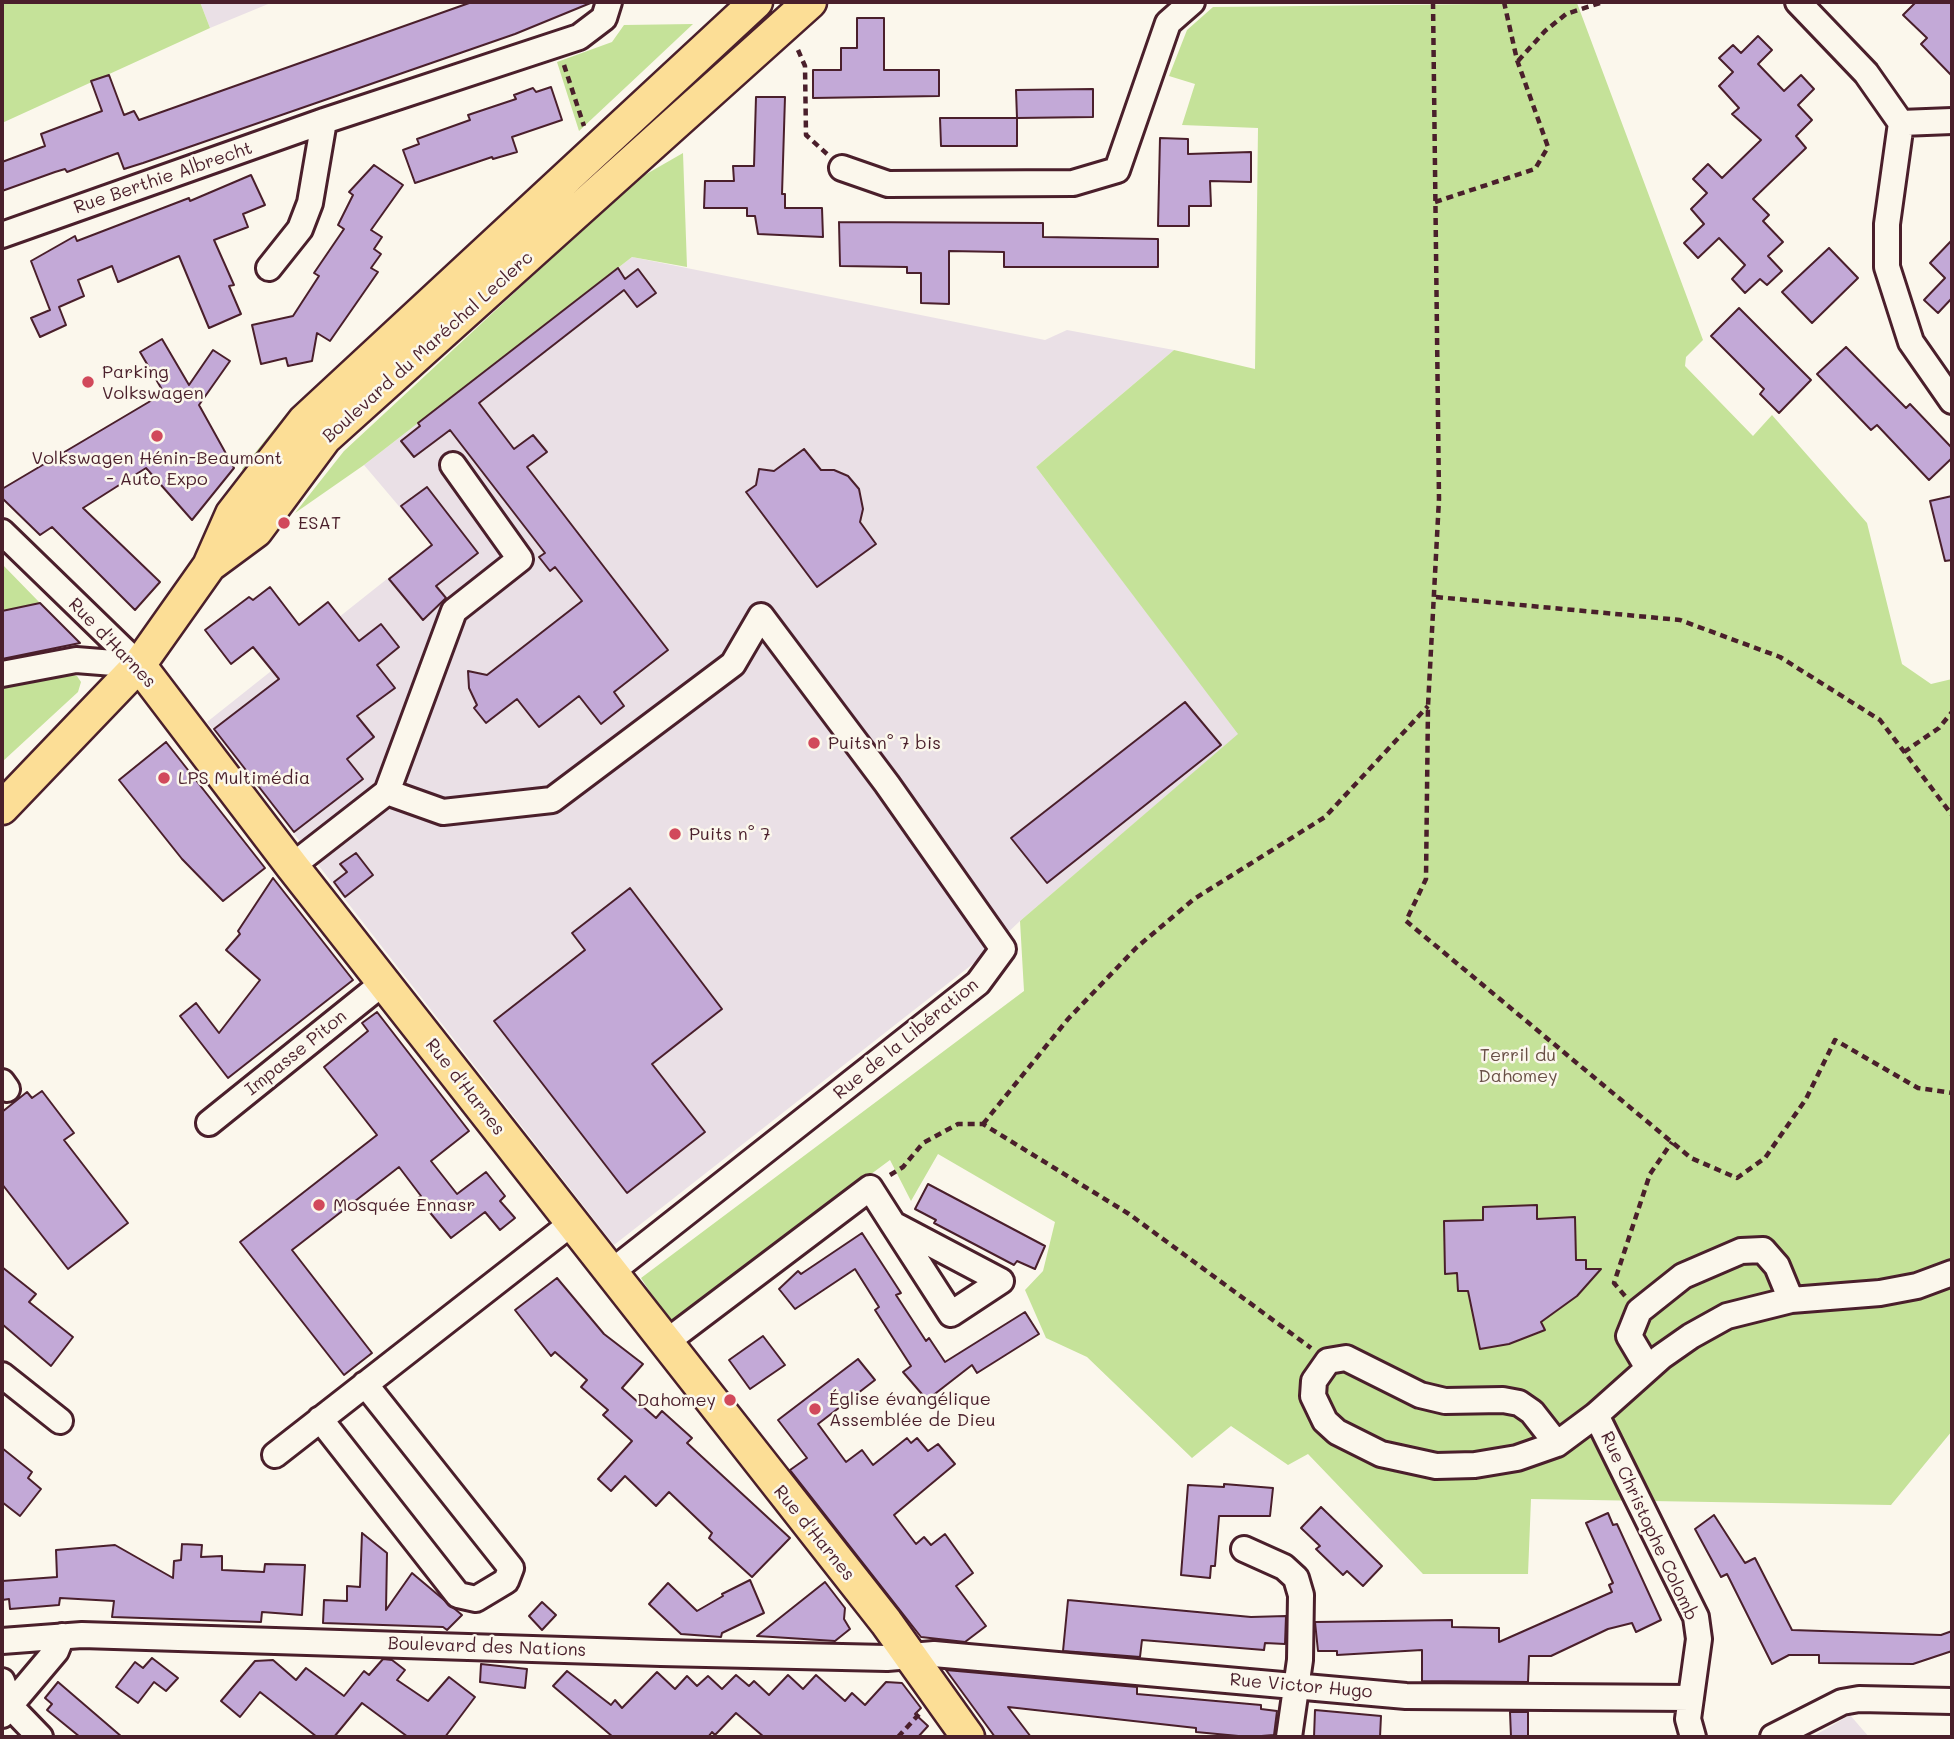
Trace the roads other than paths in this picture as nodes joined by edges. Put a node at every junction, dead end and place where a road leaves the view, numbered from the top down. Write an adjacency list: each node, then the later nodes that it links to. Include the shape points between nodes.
1 (609, 2): 6 (street, Rue Berthie Albrecht, via 604,18 593,29)
2 (756, 2): 15 (main road, Boulevard du Maréchal Leclerc, via 304,421 232,514)
3 (810, 2): 15 (main road, Boulevard du Maréchal Leclerc, via 326,438 256,530)
4 (1192, 2): 9 (street, via 1168,23 1116,170 1073,183 888,184)
5 (1798, 2): 8 (street, via 1866,73)
6 (324, 121): 10 (street, Rue Berthie Albrecht); 11 (street, via 310,203 300,229)
7 (1952, 121): 8 (street)
8 (1901, 123): 12 (street, via 1887,224 1887,267 1911,342)
9 (842, 168)
10 (2, 235)
11 (268, 268)
12 (1952, 401)
13 (453, 465): 18 (street, via 520,559 454,611)
14 (2, 532): 16 (street, Rue d'Harnes)
15 (209, 566): 16 (main road)
16 (139, 665): 17 (street, via 76,660); 19 (main road); 20 (main road, Rue d'Harnes)
17 (2, 674)
18 (387, 792): 20 (street); 25 (street, Rue de la Libération, via 443,812 551,800 733,664 761,616 1003,949 978,983)
19 (2, 808)
20 (292, 866): 21 (main road, Rue d'Harnes)
21 (383, 983): 22 (street, Impasse Piton); 23 (main road, Rue d'Harnes)
22 (209, 1123)
23 (572, 1223): 25 (main road, Rue d'Harnes); 31 (street)
24 (893, 1224): 28 (street, via 870,1188)
25 (610, 1273): 28 (main road, Rue d'Harnes)
26 (1952, 1273): 27 (street, Rue Christophe Colomb, via 1880,1293)
27 (1791, 1300): 29 (street, Rue Christophe Colomb, via 1727,1316); 29 (street, via 1777,1266 1763,1250 1741,1251 1683,1276 1639,1311 1629,1336)
28 (665, 1343): 40 (main road, Rue d'Harnes)
29 (1648, 1368): 32 (street, Rue Christophe Colomb)
30 (2, 1375): 34 (street)
31 (365, 1384): 33 (street); 33 (street, via 511,1568 506,1581 476,1599 458,1595)
32 (1596, 1415): 35 (street); 43 (street, Rue Christophe Colomb, via 1696,1617 1699,1639)
33 (320, 1419): 36 (street)
34 (60, 1422)
35 (1557, 1444): 35 (street, via 1519,1403 1446,1401 1420,1395 1346,1358 1328,1361 1314,1381 1313,1396 1325,1421 1381,1454 1436,1466 1475,1465 1517,1458)
36 (275, 1455)
37 (1244, 1549): 42 (street, via 1284,1567 1296,1578 1301,1595)
38 (62, 1636): 39 (street, Boulevard des Nations); 40 (street, Boulevard des Nations); 45 (street, via 57,1651)
39 (2, 1641)
40 (912, 1656): 42 (street, Rue Victor Hugo, via 934,1654); 47 (main road)
41 (2, 1681): 45 (street)
42 (1295, 1684): 43 (street, Rue Victor Hugo, via 1457,1698); 48 (street)
43 (1690, 1698): 49 (street, Rue Christophe Colomb, via 1688,1719)
44 (1952, 1700): 50 (street, via 1842,1702)
45 (6, 1711): 46 (street)
46 (40, 1737)
47 (968, 1737)
48 (1289, 1737)
49 (1693, 1737)
50 (1773, 1737)

